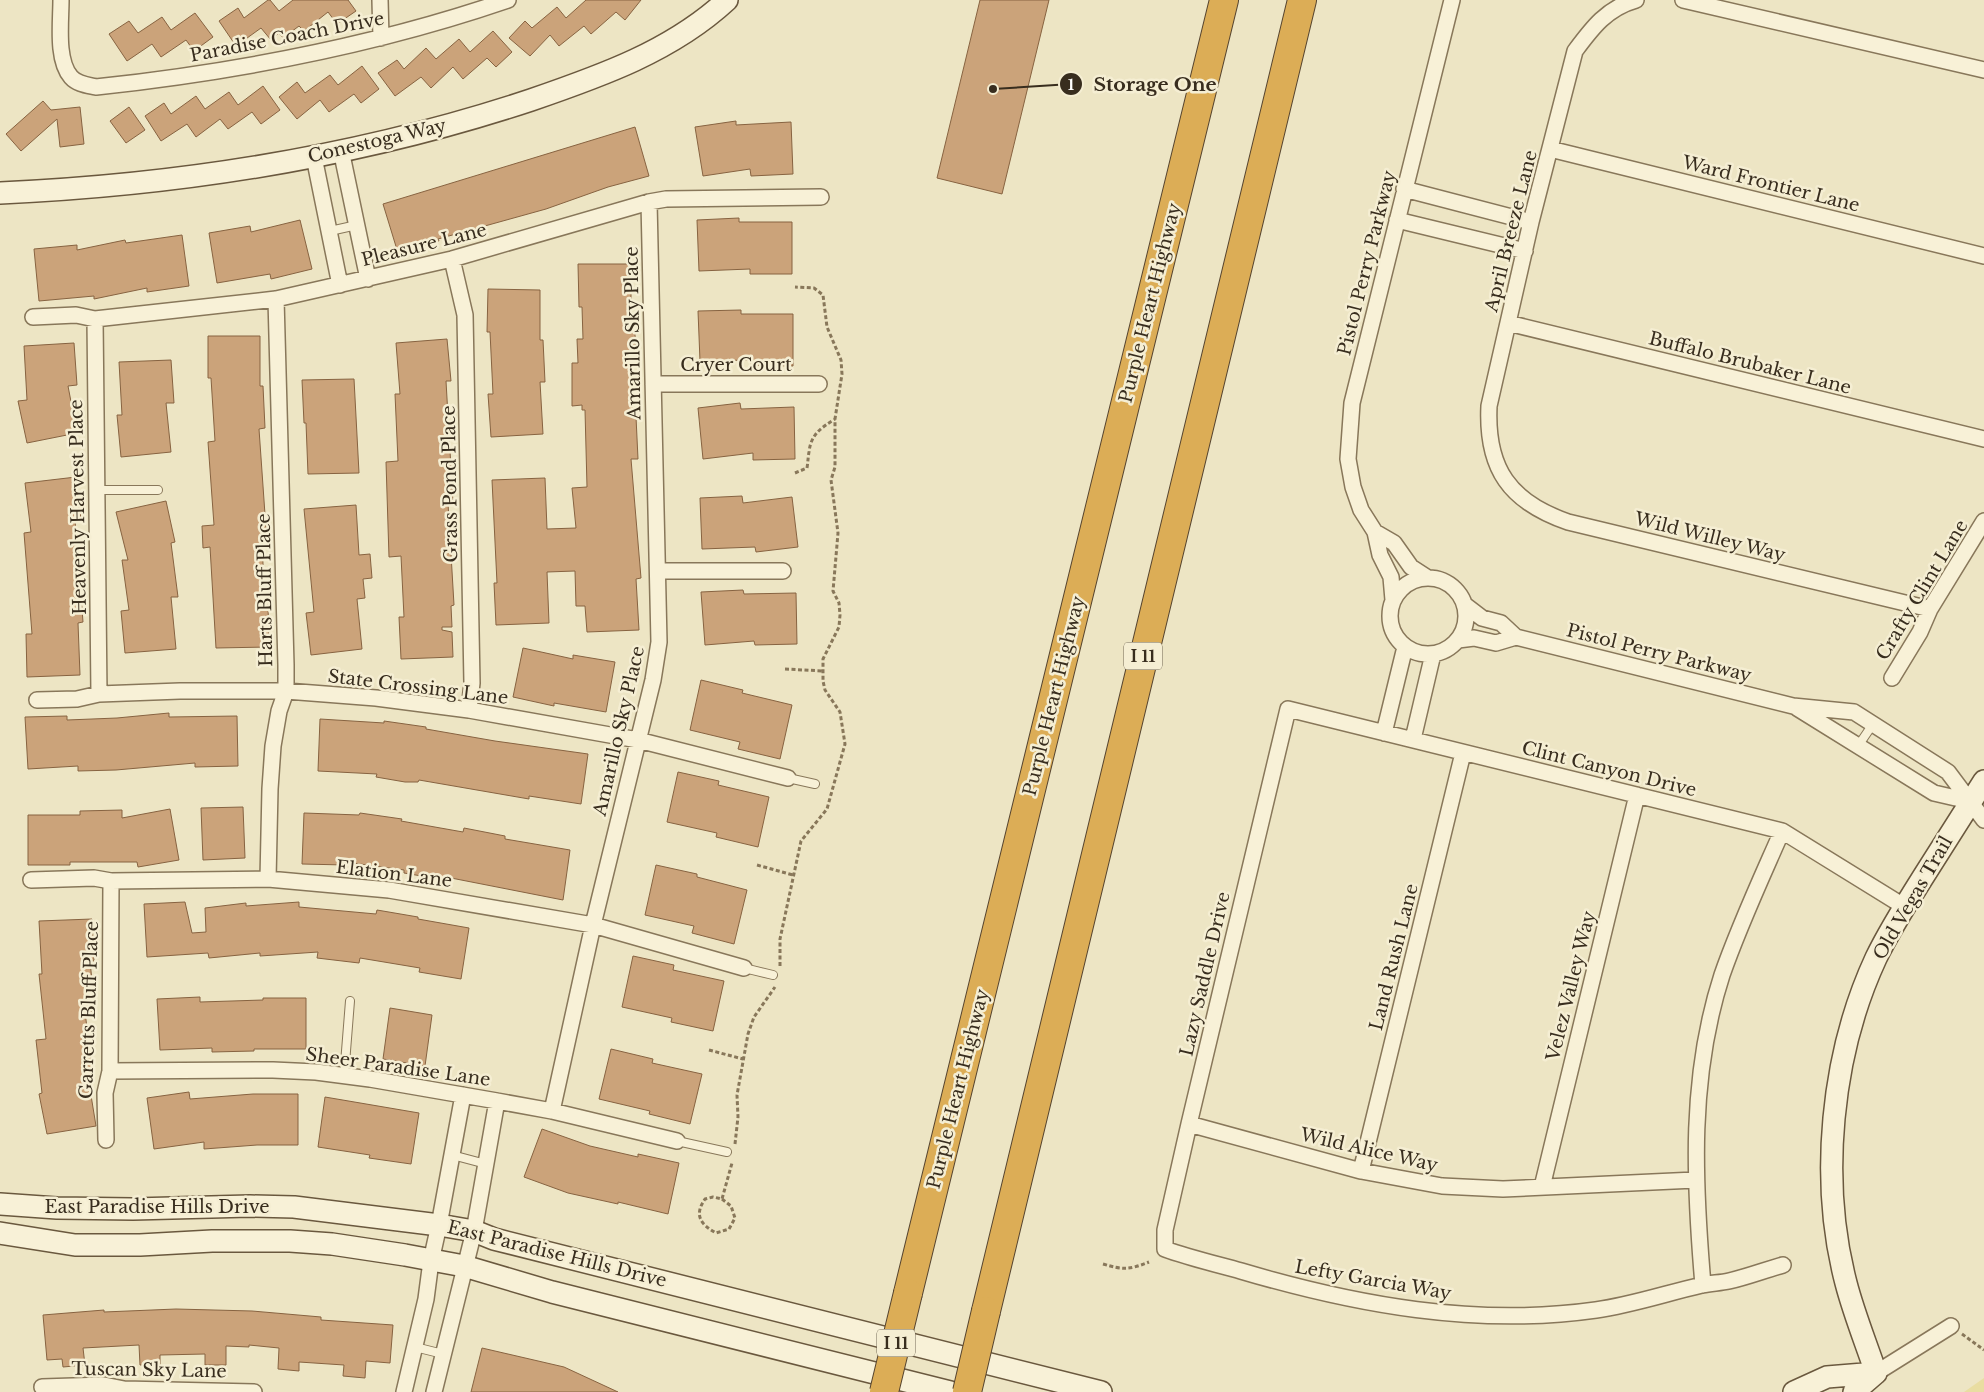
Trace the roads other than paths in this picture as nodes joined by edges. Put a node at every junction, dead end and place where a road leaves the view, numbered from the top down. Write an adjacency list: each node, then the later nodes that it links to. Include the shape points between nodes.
1 (61, 0): 10 (street, Paradise Coach Drive, via 62,59 72,78 96,87 271,62)
2 (380, 0): 10 (street)
3 (508, 0): 10 (street, Paradise Coach Drive)
4 (727, 0): 13 (street, Conestoga Way, via 667,44 598,77 464,120)
5 (1302, 0): 112 (highway, I 11, bridge)
6 (1452, 0): 15 (street, Pistol Perry Parkway)
7 (1636, 0): 12 (street, April Breeze Lane, via 1608,12 1575,51)
8 (1683, 0): 11 (street)
9 (1224, 3): 110 (highway, Purple Heart Highway / I 11, bridge)
10 (381, 38)
11 (1984, 70)
12 (1550, 149): 20 (street, April Breeze Lane); 24 (street, Ward Frontier Lane)
13 (341, 150): 14 (street, Conestoga Way); 21 (street)
14 (314, 156): 16 (street, Conestoga Way, via 175,180); 22 (street)
15 (1404, 189): 19 (street, Pistol Perry Parkway); 20 (street)
16 (0, 192)
17 (821, 197): 18 (street, Pleasure Lane)
18 (649, 202): 25 (street, Pleasure Lane); 32 (street, Amarillo Sky Place)
19 (1398, 220): 23 (street); 39 (street, Pistol Perry Parkway, via 1352,403 1348,440 1353,487 1361,510)
20 (1531, 222): 23 (street, April Breeze Lane)
21 (357, 225): 22 (lane); 26 (street)
22 (330, 231): 27 (street)
23 (1524, 251): 31 (street, April Breeze Lane)
24 (1984, 256)
25 (452, 259): 26 (street, Pleasure Lane); 56 (street, Grass Pond Place, via 465,316 472,683)
26 (368, 279): 27 (street, Pleasure Lane)
27 (340, 285): 28 (street, Pleasure Lane)
28 (276, 299): 30 (street, Pleasure Lane); 51 (street, Harts Bluff Place)
29 (33, 316): 30 (street, Pleasure Lane, via 76,315)
30 (94, 319): 36 (street, Heavenly Harvest Place)
31 (1508, 323): 34 (street, Buffalo Brubaker Lane); 35 (street, April Breeze Lane, via 1489,406 1488,428)
32 (652, 384): 33 (street, Cryer Court); 40 (street, Amarillo Sky Place)
33 (819, 384)
34 (1984, 439)
35 (1499, 470): 45 (street, Wild Willey Way, via 1525,501 1568,522)
36 (96, 490): 37 (lane); 52 (street, Heavenly Harvest Place)
37 (158, 490)
38 (1984, 522): 45 (street, Crafty Clint Lane)
39 (1375, 532): 42 (street, Pistol Perry Parkway, via 1394,543 1411,566); 43 (street, Pistol Perry Parkway, via 1380,555 1391,577)
40 (658, 570): 41 (street); 59 (street, Amarillo Sky Place, via 659,642)
41 (783, 571)
42 (1428, 578): 43 (street, via 1410,582); 44 (street, via 1447,583 1461,596)
43 (1393, 600): 48 (street, via 1390,623)
44 (1465, 605): 46 (street, Pistol Perry Parkway, via 1482,618 1501,624); 47 (street, via 1466,625)
45 (1930, 610): 50 (street, Crafty Clint Lane)
46 (1516, 637): 47 (street, Pistol Perry Parkway, via 1496,643 1474,638); 54 (street, Pistol Perry Parkway)
47 (1458, 640): 49 (street, via 1446,650)
48 (1405, 647): 49 (street, via 1418,653); 58 (street)
49 (1433, 654): 60 (street)
50 (1892, 678)
51 (286, 691): 52 (street, State Crossing Lane); 56 (street, State Crossing Lane); 70 (street, Harts Bluff Place, via 273,746)
52 (99, 694): 53 (street, State Crossing Lane, via 77,699)
53 (37, 700)
54 (1793, 706): 57 (street, Pistol Perry Parkway, via 1854,712); 61 (street, Pistol Perry Parkway)
55 (1288, 709): 58 (street, Clint Canyon Drive); 83 (street, Lazy Saddle Drive)
56 (469, 710): 59 (street, State Crossing Lane)
57 (1873, 724): 61 (lane); 67 (street, Pistol Perry Parkway, via 1948,772)
58 (1384, 733): 60 (street, Clint Canyon Drive)
59 (638, 740): 63 (street, State Crossing Lane); 74 (street, Amarillo Sky Place)
60 (1412, 740): 62 (street, Clint Canyon Drive)
61 (1858, 746): 67 (street, Pistol Perry Parkway, via 1934,793)
62 (1463, 753): 66 (street, Clint Canyon Drive); 89 (street, Land Rush Lane)
63 (788, 778): 65 (lane)
64 (1984, 781): 67 (street, Old Vegas Trail)
65 (815, 784)
66 (1637, 794): 69 (street, Clint Canyon Drive); 91 (street, Velez Valley Way)
67 (1977, 803): 68 (street); 73 (street, Old Vegas Trail)
68 (1984, 820)
69 (1782, 831): 73 (street, Clint Canyon Drive); 90 (street, via 1742,920 1707,1032 1699,1082)
70 (268, 879): 72 (street, Elation Lane); 74 (street, Elation Lane, via 389,890)
71 (31, 880): 72 (street, Elation Lane, via 94,878)
72 (111, 881): 78 (street, Garretts Bluff Place)
73 (1905, 906): 104 (street, Old Vegas Trail, via 1876,959 1858,1005 1844,1052 1832,1144 1832,1188 1846,1282)
74 (593, 925): 75 (street, Elation Lane); 82 (street, Amarillo Sky Place)
75 (744, 968): 76 (lane)
76 (773, 974)
77 (350, 1001): 79 (lane)
78 (110, 1071): 79 (street, Sheer Paradise Lane, via 273,1070); 84 (street, Garretts Bluff Place, via 105,1093)
79 (344, 1076): 80 (street, Sheer Paradise Lane)
80 (462, 1095): 81 (street, Sheer Paradise Lane); 87 (street)
81 (497, 1101): 82 (street, Sheer Paradise Lane); 88 (street)
82 (552, 1111): 85 (street, Sheer Paradise Lane)
83 (1189, 1124): 89 (street, Wild Alice Way); 96 (street, Lazy Saddle Drive, via 1165,1230)
84 (106, 1140)
85 (677, 1141): 86 (lane)
86 (727, 1152)
87 (452, 1155): 88 (lane); 93 (street)
88 (486, 1164): 94 (street)
89 (1361, 1171): 91 (street, Wild Alice Way, via 1442,1186)
90 (1695, 1180): 91 (street, Wild Alice Way); 100 (street)
91 (1542, 1187)
92 (0, 1204): 93 (street, East Paradise Hills Drive, via 133,1209 294,1207)
93 (440, 1225): 94 (street, East Paradise Hills Drive); 97 (street)
94 (474, 1232): 99 (street); 113 (street, East Paradise Hills Drive)
95 (0, 1233): 97 (street, East Paradise Hills Drive, via 75,1244 290,1241 332,1244)
96 (1165, 1249): 100 (street, Lefty Garcia Way, via 1325,1293 1430,1312 1481,1316 1595,1310 1661,1297)
97 (431, 1261): 99 (street, East Paradise Hills Drive); 102 (street)
98 (1783, 1265): 100 (street, Lefty Garcia Way, via 1728,1281)
99 (464, 1266): 103 (street); 111 (street, East Paradise Hills Drive, via 552,1292)
100 (1703, 1284)
101 (1950, 1326): 104 (street)
102 (415, 1347): 103 (lane); 108 (street)
103 (443, 1354): 109 (street)
104 (1876, 1373): 114 (street, via 1827,1377); 115 (street)
105 (42, 1387): 106 (street, Tuscan Sky Lane, via 104,1386)
106 (124, 1390): 107 (street, Tuscan Sky Lane)
107 (254, 1392)
108 (404, 1392)
109 (434, 1392)
110 (884, 1392)
111 (950, 1392)
112 (967, 1392)
113 (1102, 1392)
114 (1794, 1392)
115 (1854, 1392)

